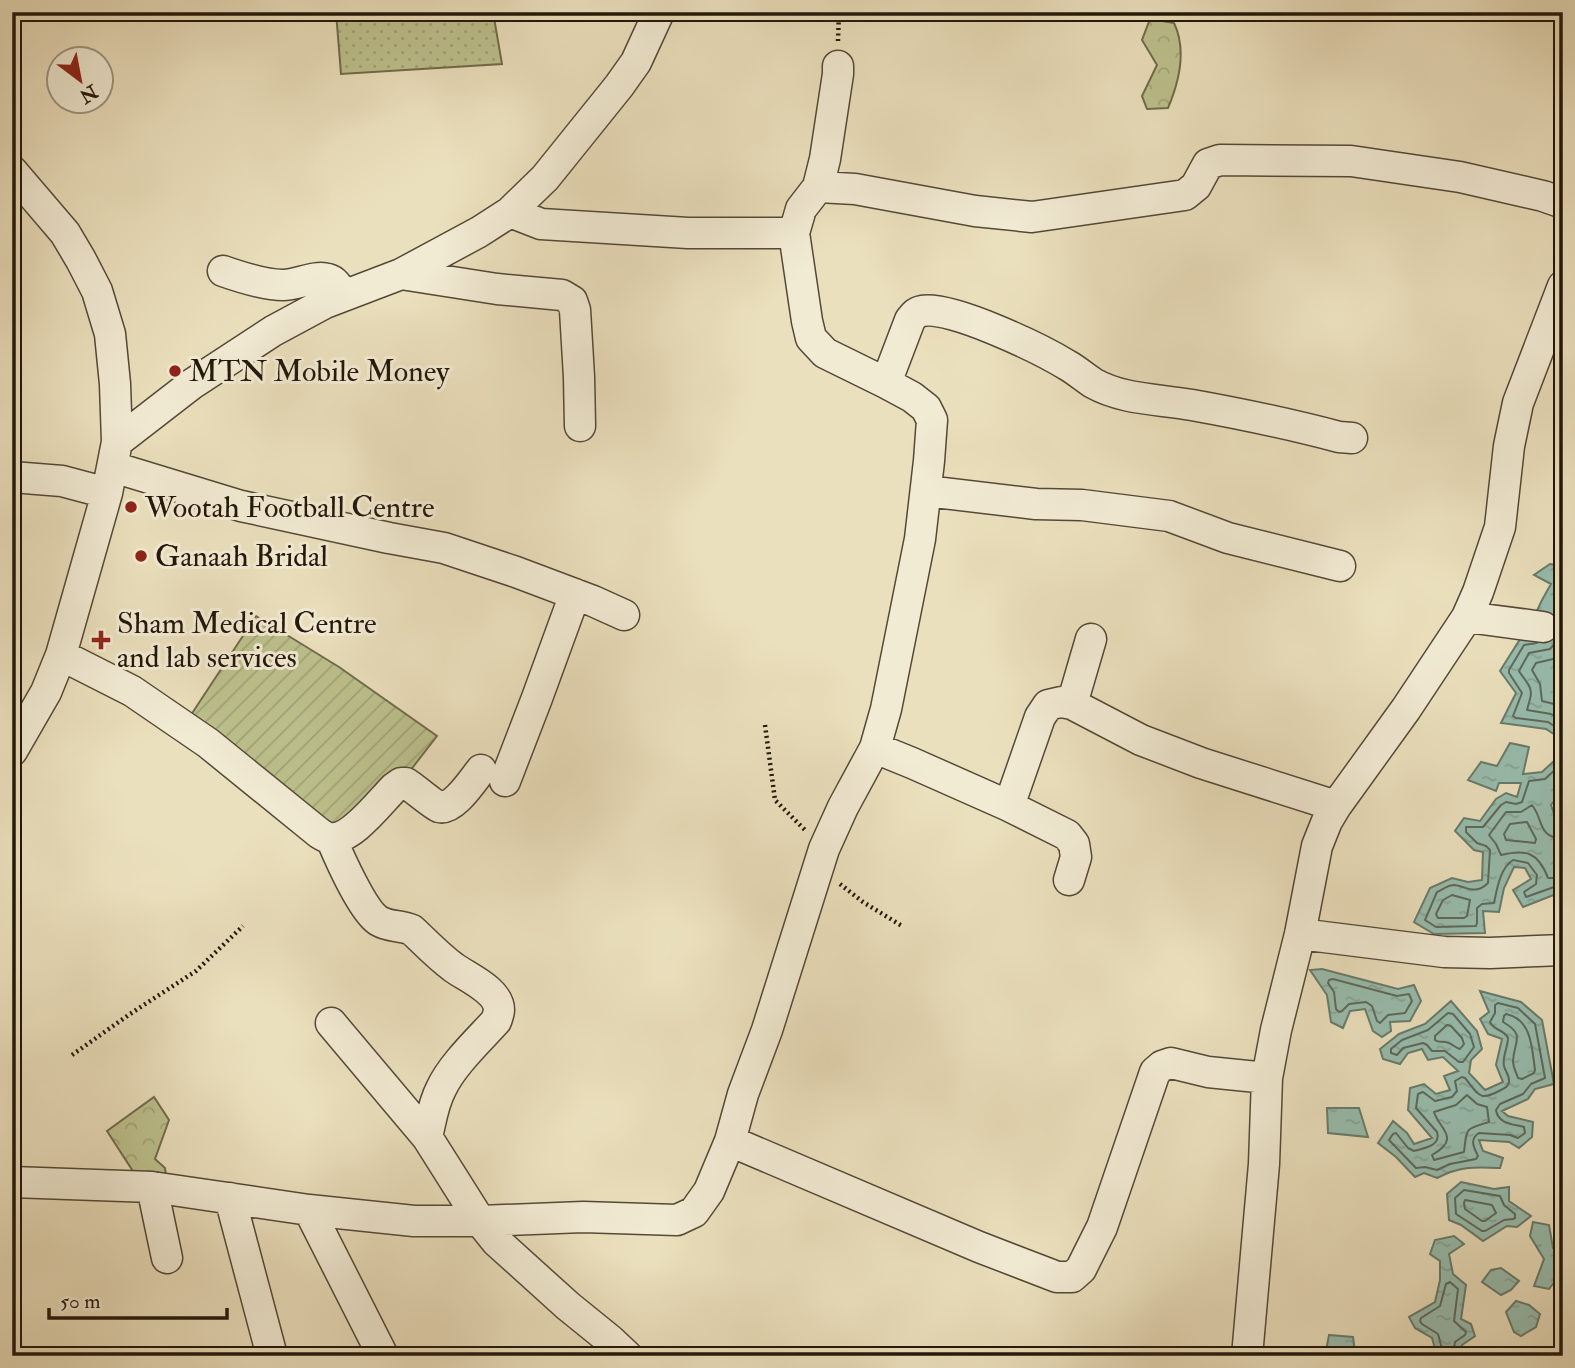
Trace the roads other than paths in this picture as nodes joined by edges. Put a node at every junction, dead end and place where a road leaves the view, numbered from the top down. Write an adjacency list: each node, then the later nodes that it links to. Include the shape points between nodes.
1 (659, 12): 6 (street, via 636,62 619,86 545,178)
2 (838, 66): 4 (street)
3 (12, 171): 15 (street, via 65,233 97,291 110,334 115,384)
4 (818, 187): 5 (street, via 1032,217 1185,195 1208,164 1220,160 1350,161 1460,177); 7 (street, via 802,209)
5 (1563, 203)
6 (510, 212): 7 (street, via 541,224 688,233); 9 (street)
7 (794, 233): 12 (street, via 811,338 825,353)
8 (223, 271): 11 (street, via 285,285 328,278)
9 (401, 274): 11 (street); 13 (street, via 572,301)
10 (1563, 286): 21 (street, via 1518,403 1500,527)
11 (343, 295): 15 (street, via 300,315 192,384)
12 (886, 383): 14 (street, via 915,313 944,312 1038,348 1095,384 1133,397 1258,417); 17 (street, via 926,408 932,420)
13 (580, 426)
14 (1352, 439)
15 (113, 467): 16 (street, via 62,481); 19 (street, via 241,506 444,548); 24 (street)
16 (12, 477)
17 (926, 491): 18 (street, via 1169,516 1228,538); 27 (street)
18 (1340, 566)
19 (575, 594): 20 (street); 31 (street, via 493,776 448,807 439,807 401,783 354,828)
20 (624, 615)
21 (1467, 617): 22 (street); 30 (street)
22 (1543, 627)
23 (1091, 639): 25 (street)
24 (61, 656): 26 (street, via 46,692); 31 (street, via 132,691 208,743 318,833)
25 (1072, 704): 29 (street, via 1048,705 1040,716); 30 (street, via 1177,754)
26 (20, 716): 28 (street)
27 (875, 748): 29 (street); 38 (street, via 821,857)
28 (12, 751)
29 (1009, 806): 32 (street, via 1067,835 1076,857)
30 (1336, 806): 33 (street, via 1317,846)
31 (331, 838): 37 (street, via 375,918 412,930 453,967 484,987 497,1003 496,1021 441,1088)
32 (1069, 880)
33 (1300, 934): 34 (street, via 1444,953); 36 (street)
34 (1563, 950)
35 (331, 1023): 37 (street)
36 (1267, 1078): 38 (street, via 1171,1063 1155,1072 1102,1227 1082,1269 1072,1277 1057,1277 979,1247); 48 (street)
37 (427, 1137): 43 (street)
38 (730, 1141): 43 (street, via 709,1191 694,1212 677,1220)
39 (12, 1182): 40 (street)
40 (152, 1186): 41 (street); 44 (street)
41 (230, 1198): 42 (street); 45 (street)
42 (309, 1210): 43 (street, via 414,1221); 46 (street)
43 (480, 1221): 47 (street, via 496,1241)
44 (167, 1258)
45 (272, 1356)
46 (383, 1356)
47 (627, 1356)
48 (1247, 1356)

